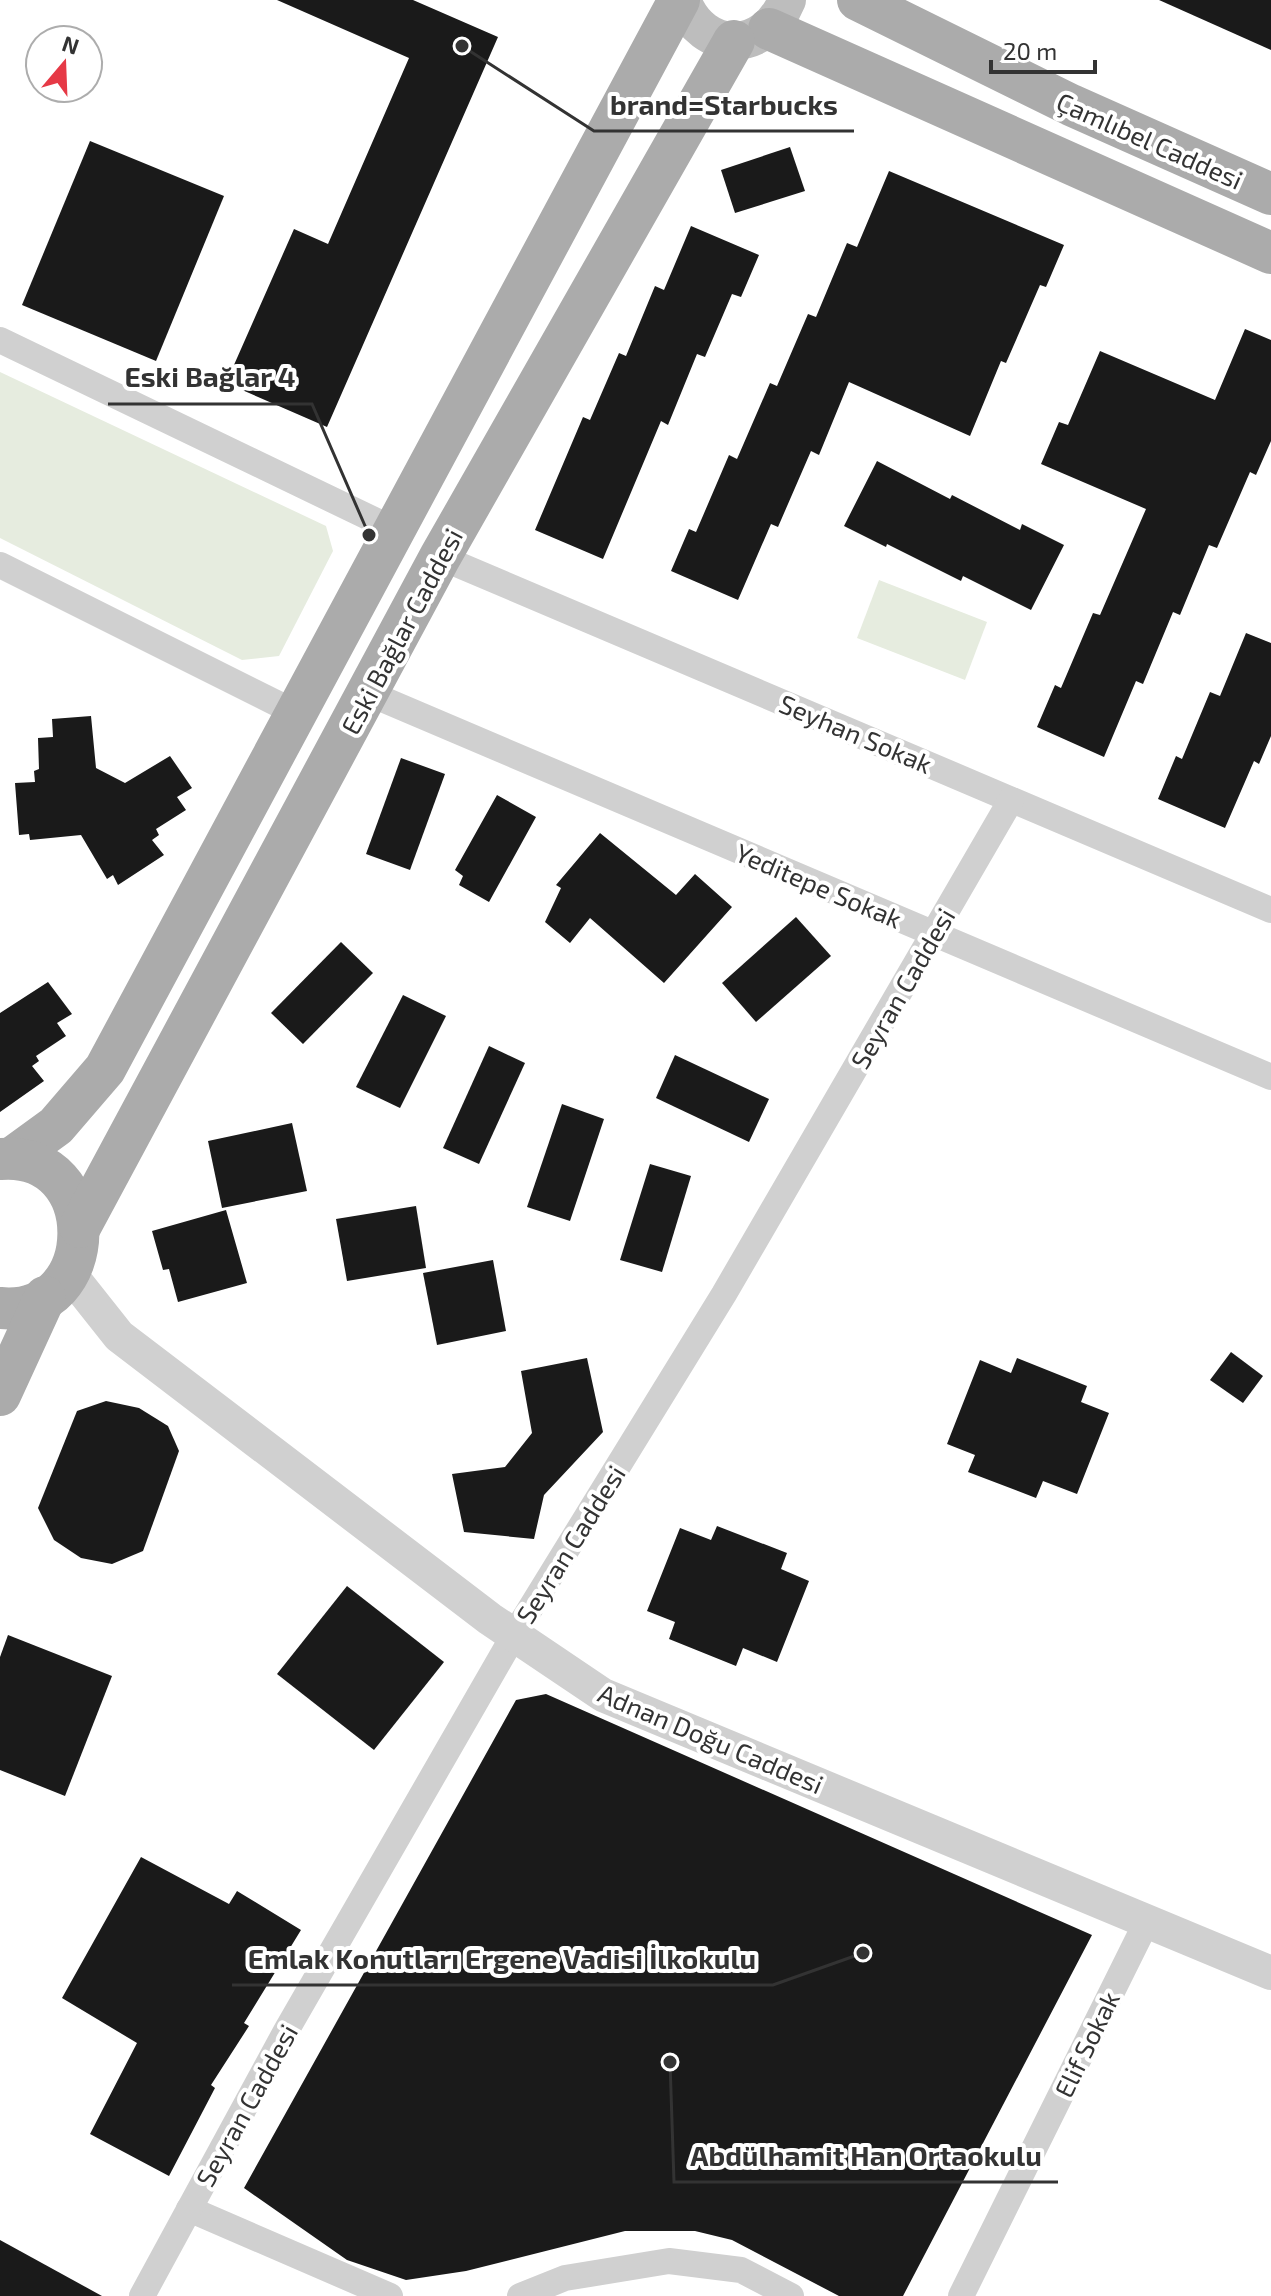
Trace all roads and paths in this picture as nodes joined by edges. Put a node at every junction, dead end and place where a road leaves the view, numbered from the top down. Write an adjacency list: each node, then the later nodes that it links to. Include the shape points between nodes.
1 (680, 0): 3 (main road, via 700,29 716,38); 7 (main road, Eski Bağlar Caddesi)
2 (858, 0): 4 (main road, Çamlıbel Caddesi, via 1071,105)
3 (763, 24): 5 (main road); 8 (main road, Eski Bağlar Caddesi)
4 (1271, 194)
5 (1271, 253)
6 (0, 340): 7 (street)
7 (395, 530): 11 (main road, Eski Bağlar Caddesi)
8 (440, 557): 10 (main road, Eski Bağlar Caddesi); 12 (street, Seyhan Sokak)
9 (0, 565): 11 (street)
10 (368, 693): 14 (street, Yeditepe Sokak); 17 (main road, Eski Bağlar Caddesi)
11 (296, 713): 16 (main road, Eski Bağlar Caddesi, via 105,1069 56,1126)
12 (1011, 800): 13 (street, Seyhan Sokak); 14 (street, Seyran Caddesi)
13 (1271, 910)
14 (933, 934): 15 (street, Yeditepe Sokak); 21 (street, Seyran Caddesi, via 724,1294)
15 (1271, 1077)
16 (6, 1158): 17 (main road, via 37,1165 59,1180 74,1202)
17 (80, 1227): 18 (main road, via 79,1251)
18 (57, 1285): 19 (main road, via 28,1305); 20 (main road); 21 (street, Adnan Doğu Caddesi)
19 (0, 1308)
20 (0, 1395)
21 (514, 1635): 22 (street, Adnan Doğu Caddesi, via 603,1695); 24 (street, Seyran Caddesi)
22 (1147, 1921): 23 (street, Adnan Doğu Caddesi); 29 (street, Elif Sokak)
23 (1271, 1973)
24 (189, 2209): 25 (street, Seyran Caddesi); 26 (street)
25 (142, 2296)
26 (390, 2296)
27 (520, 2296): 28 (street, via 565,2278 669,2261 741,2270)
28 (791, 2296)
29 (961, 2296)

